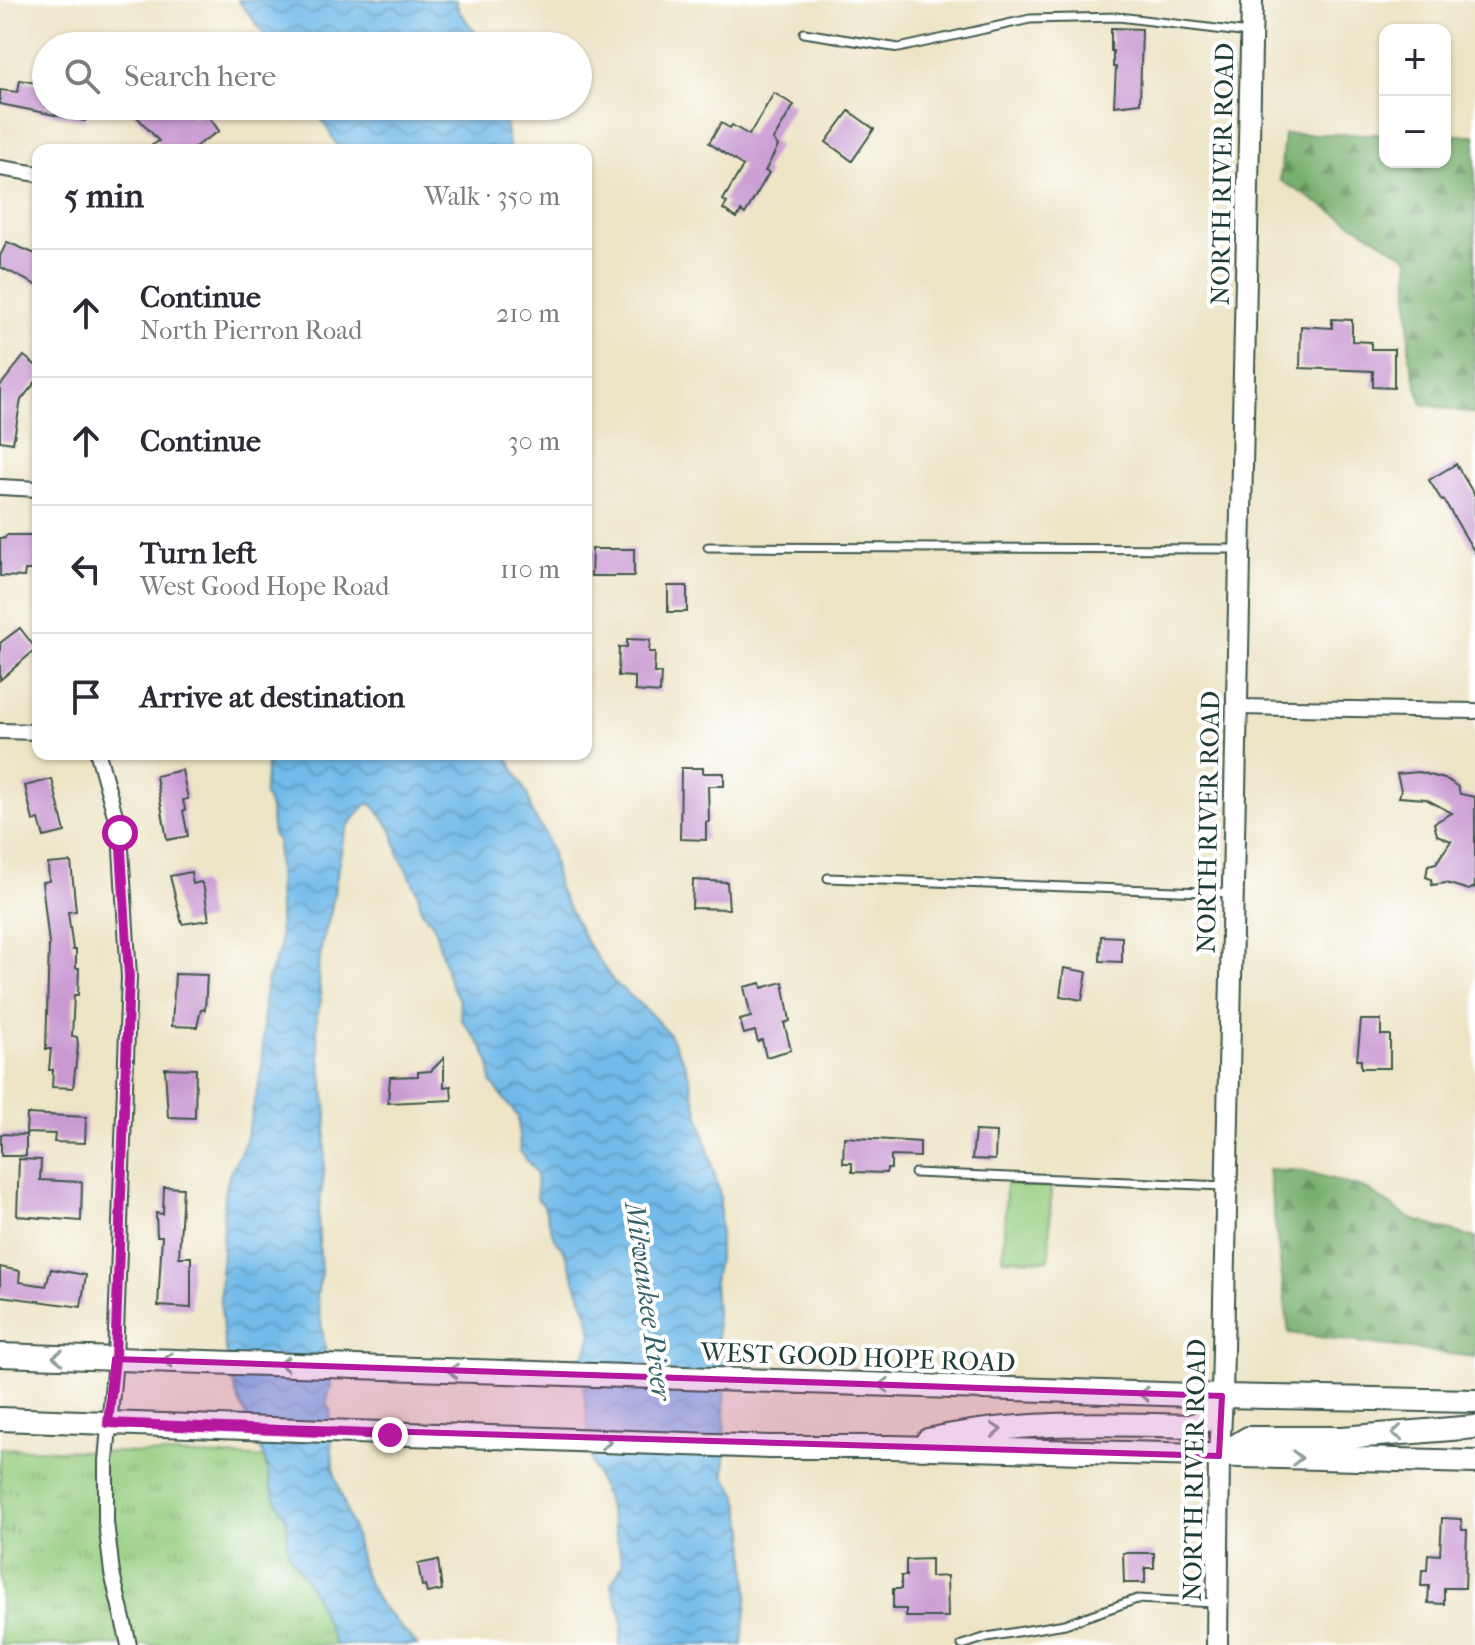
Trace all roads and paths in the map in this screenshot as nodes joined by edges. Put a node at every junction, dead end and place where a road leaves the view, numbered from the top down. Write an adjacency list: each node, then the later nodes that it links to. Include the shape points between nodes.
1 (1252, 0): 3 (street, NORTH RIVER ROAD)
2 (804, 33): 3 (lane, via 899,48 1030,19 1119,17)
3 (1251, 34): 9 (street, NORTH RIVER ROAD)
4 (0, 168): 5 (street)
5 (32, 173)
6 (0, 487): 7 (street)
7 (32, 489)
8 (708, 547): 9 (lane)
9 (1240, 549): 10 (street, NORTH RIVER ROAD)
10 (1237, 707): 11 (street); 16 (street, NORTH RIVER ROAD)
11 (1475, 711)
12 (0, 731): 13 (street)
13 (32, 732)
14 (100, 760): 20 (street, via 120,833 129,977)
15 (828, 878): 16 (lane)
16 (1233, 893): 18 (street, NORTH RIVER ROAD)
17 (915, 1173): 18 (lane)
18 (1227, 1186): 21 (street, NORTH RIVER ROAD)
19 (0, 1355): 20 (main road, WEST GOOD HOPE ROAD, one-way to 19)
20 (115, 1359): 21 (main road, WEST GOOD HOPE ROAD, one-way to 20); 24 (street)
21 (1222, 1396): 22 (main road, WEST GOOD HOPE ROAD); 26 (main road, one-way to 21, via 963,1432 1108,1423 1190,1426 1202,1422); 27 (street, NORTH RIVER ROAD)
22 (1475, 1401)
23 (0, 1419): 24 (main road)
24 (108, 1423): 26 (main road, one-way to 26); 30 (street, via 106,1522)
25 (1475, 1427): 27 (main road, one-way to 27, via 1342,1438 1248,1438)
26 (892, 1447): 27 (main road)
27 (1219, 1456): 28 (main road, one-way to 28); 29 (street, NORTH RIVER ROAD)
28 (1475, 1462)
29 (1217, 1603): 31 (lane, via 1137,1599 1065,1624); 32 (street, NORTH RIVER ROAD)
30 (129, 1645)
31 (962, 1645)
32 (1217, 1645)

